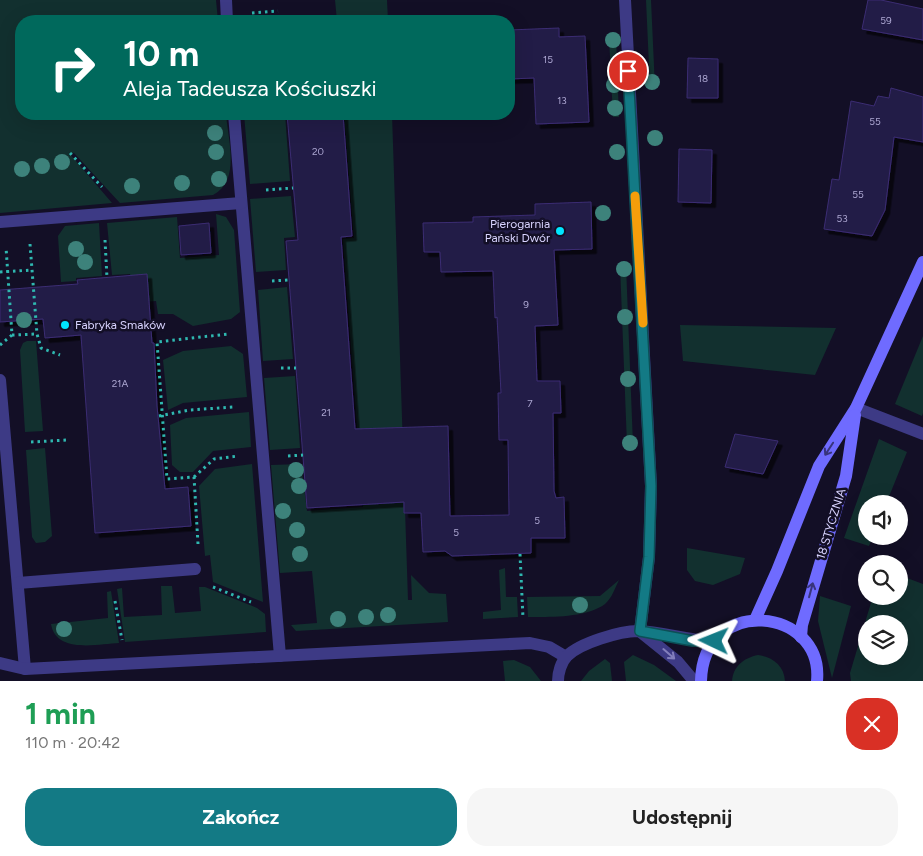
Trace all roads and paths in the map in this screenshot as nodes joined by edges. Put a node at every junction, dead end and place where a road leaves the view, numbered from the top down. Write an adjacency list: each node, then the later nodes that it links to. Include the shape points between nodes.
1 (226, 0): 3 (street)
2 (625, 0): 37 (street, via 651,486 649,557)
3 (227, 15)
4 (234, 120): 6 (street)
5 (70, 153): 7 (path, via 117,203)
6 (241, 203): 7 (street); 16 (street)
7 (118, 212): 8 (street)
8 (104, 214): 9 (street); 15 (path)
9 (28, 220): 10 (street); 12 (path)
10 (2, 222): 13 (path)
11 (923, 262): 23 (main road, 18 STYCZNIA)
12 (32, 270): 13 (path); 17 (path)
13 (8, 271): 14 (path); 18 (path)
14 (0, 272)
15 (107, 278)
16 (252, 332): 22 (street); 24 (path, via 157,342)
17 (37, 334): 18 (path); 20 (path, via 41,348)
18 (12, 335): 19 (path)
19 (0, 345)
20 (60, 355)
21 (0, 380): 33 (street)
22 (258, 405): 24 (path, via 190,410); 28 (street)
23 (856, 408): 25 (street); 35 (main road, 18 STYCZNIA, one-way to 35, via 818,466); 38 (main road, 18 STYCZNIA, one-way to 23, via 804,616 846,476)
24 (161, 416): 29 (path, via 166,479)
25 (923, 434)
26 (67, 440): 27 (path)
27 (26, 442)
28 (262, 453): 29 (path, via 214,459); 34 (street)
29 (194, 477): 31 (path, via 200,544 193,544)
30 (520, 554): 36 (path)
31 (195, 569): 32 (street); 34 (path, via 199,583 264,607)
32 (112, 576): 33 (street); 43 (path)
33 (18, 583): 44 (street)
34 (276, 606): 40 (street)
35 (756, 620): 38 (main road, via 780,624); 39 (main road, via 728,628)
36 (523, 622)
37 (640, 631): 39 (street, via 693,641); 41 (street, via 609,636); 47 (street, one-way to 47, via 678,662)
38 (801, 638): 45 (main road, via 813,654)
39 (714, 641): 48 (main road, via 703,661)
40 (280, 656): 41 (street, via 530,643 549,647); 43 (street)
41 (566, 657): 46 (street)
42 (0, 663): 44 (street)
43 (125, 665): 44 (street)
44 (25, 670)
45 (818, 680)
46 (558, 681)
47 (694, 681)
48 (700, 681)

